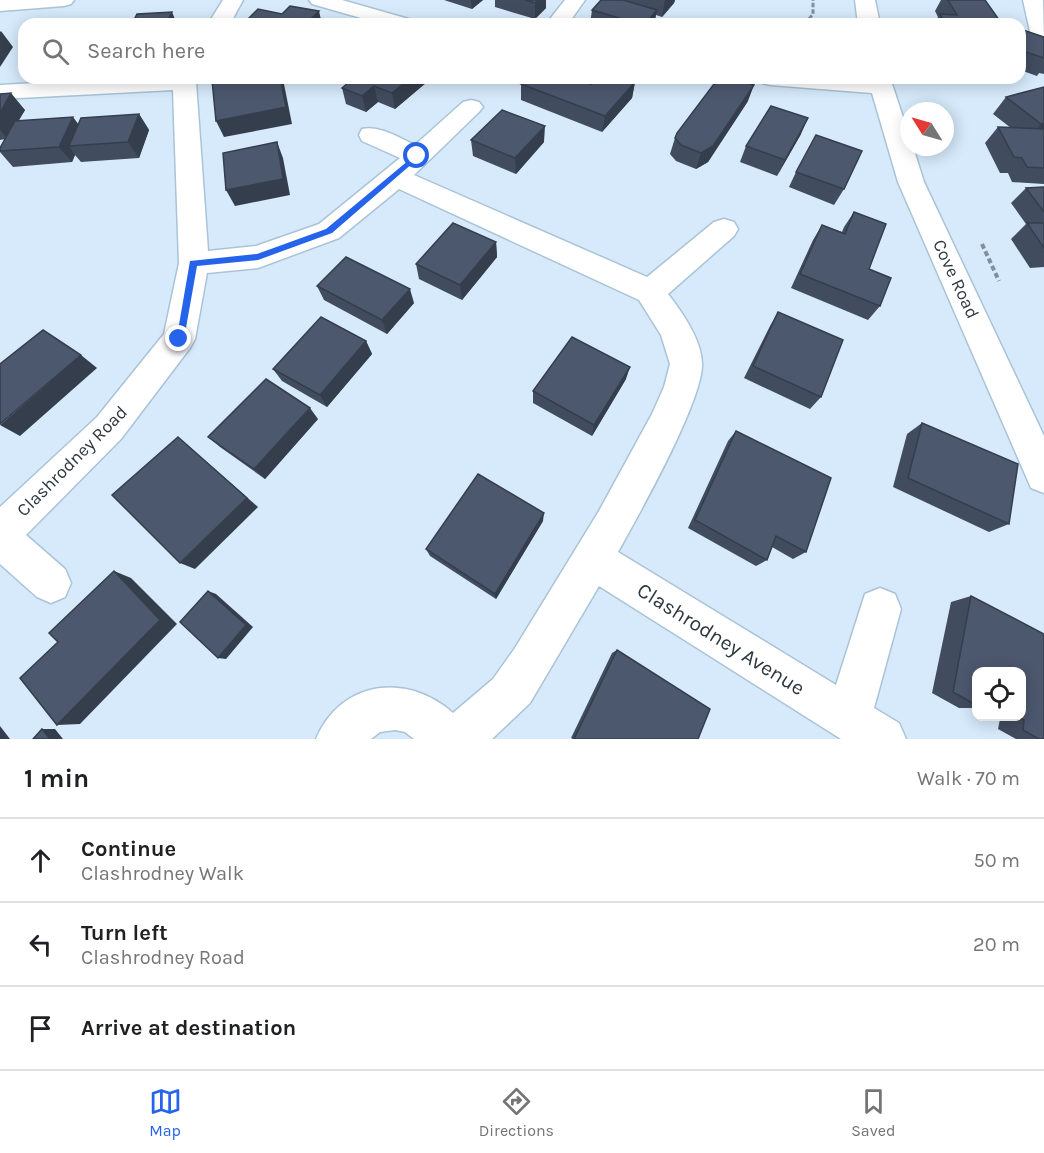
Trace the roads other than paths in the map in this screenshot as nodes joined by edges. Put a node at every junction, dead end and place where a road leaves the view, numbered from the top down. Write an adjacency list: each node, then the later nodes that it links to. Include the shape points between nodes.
1 (64, 0): 6 (street)
2 (233, 0): 7 (street)
3 (319, 0): 8 (street)
4 (575, 0): 9 (street)
5 (865, 0): 10 (street)
6 (0, 5)
7 (222, 18)
8 (384, 18)
9 (561, 18)
10 (868, 18)
11 (123, 84): 14 (street)
12 (185, 84): 19 (street, Clashrodney Road)
13 (881, 84): 21 (street, Cove Road, via 911,182)
14 (0, 92)
15 (471, 106): 17 (street)
16 (371, 135): 17 (street)
17 (407, 167): 19 (street, via 329,231 258,257); 20 (street)
18 (724, 229): 20 (street)
19 (194, 263): 22 (street, Clashrodney Road, via 179,339 109,428)
20 (650, 292): 24 (street, via 676,329 686,366 677,400)
21 (1044, 476)
22 (0, 533)
23 (0, 538): 25 (street)
24 (593, 560): 27 (street, Clashrodney Avenue); 30 (street, via 513,689)
25 (51, 584)
26 (880, 609): 27 (street, Clashrodney Avenue)
27 (866, 728)
28 (339, 739): 29 (street, via 360,718 386,708 412,710 434,722)
29 (445, 739)
30 (457, 739)

